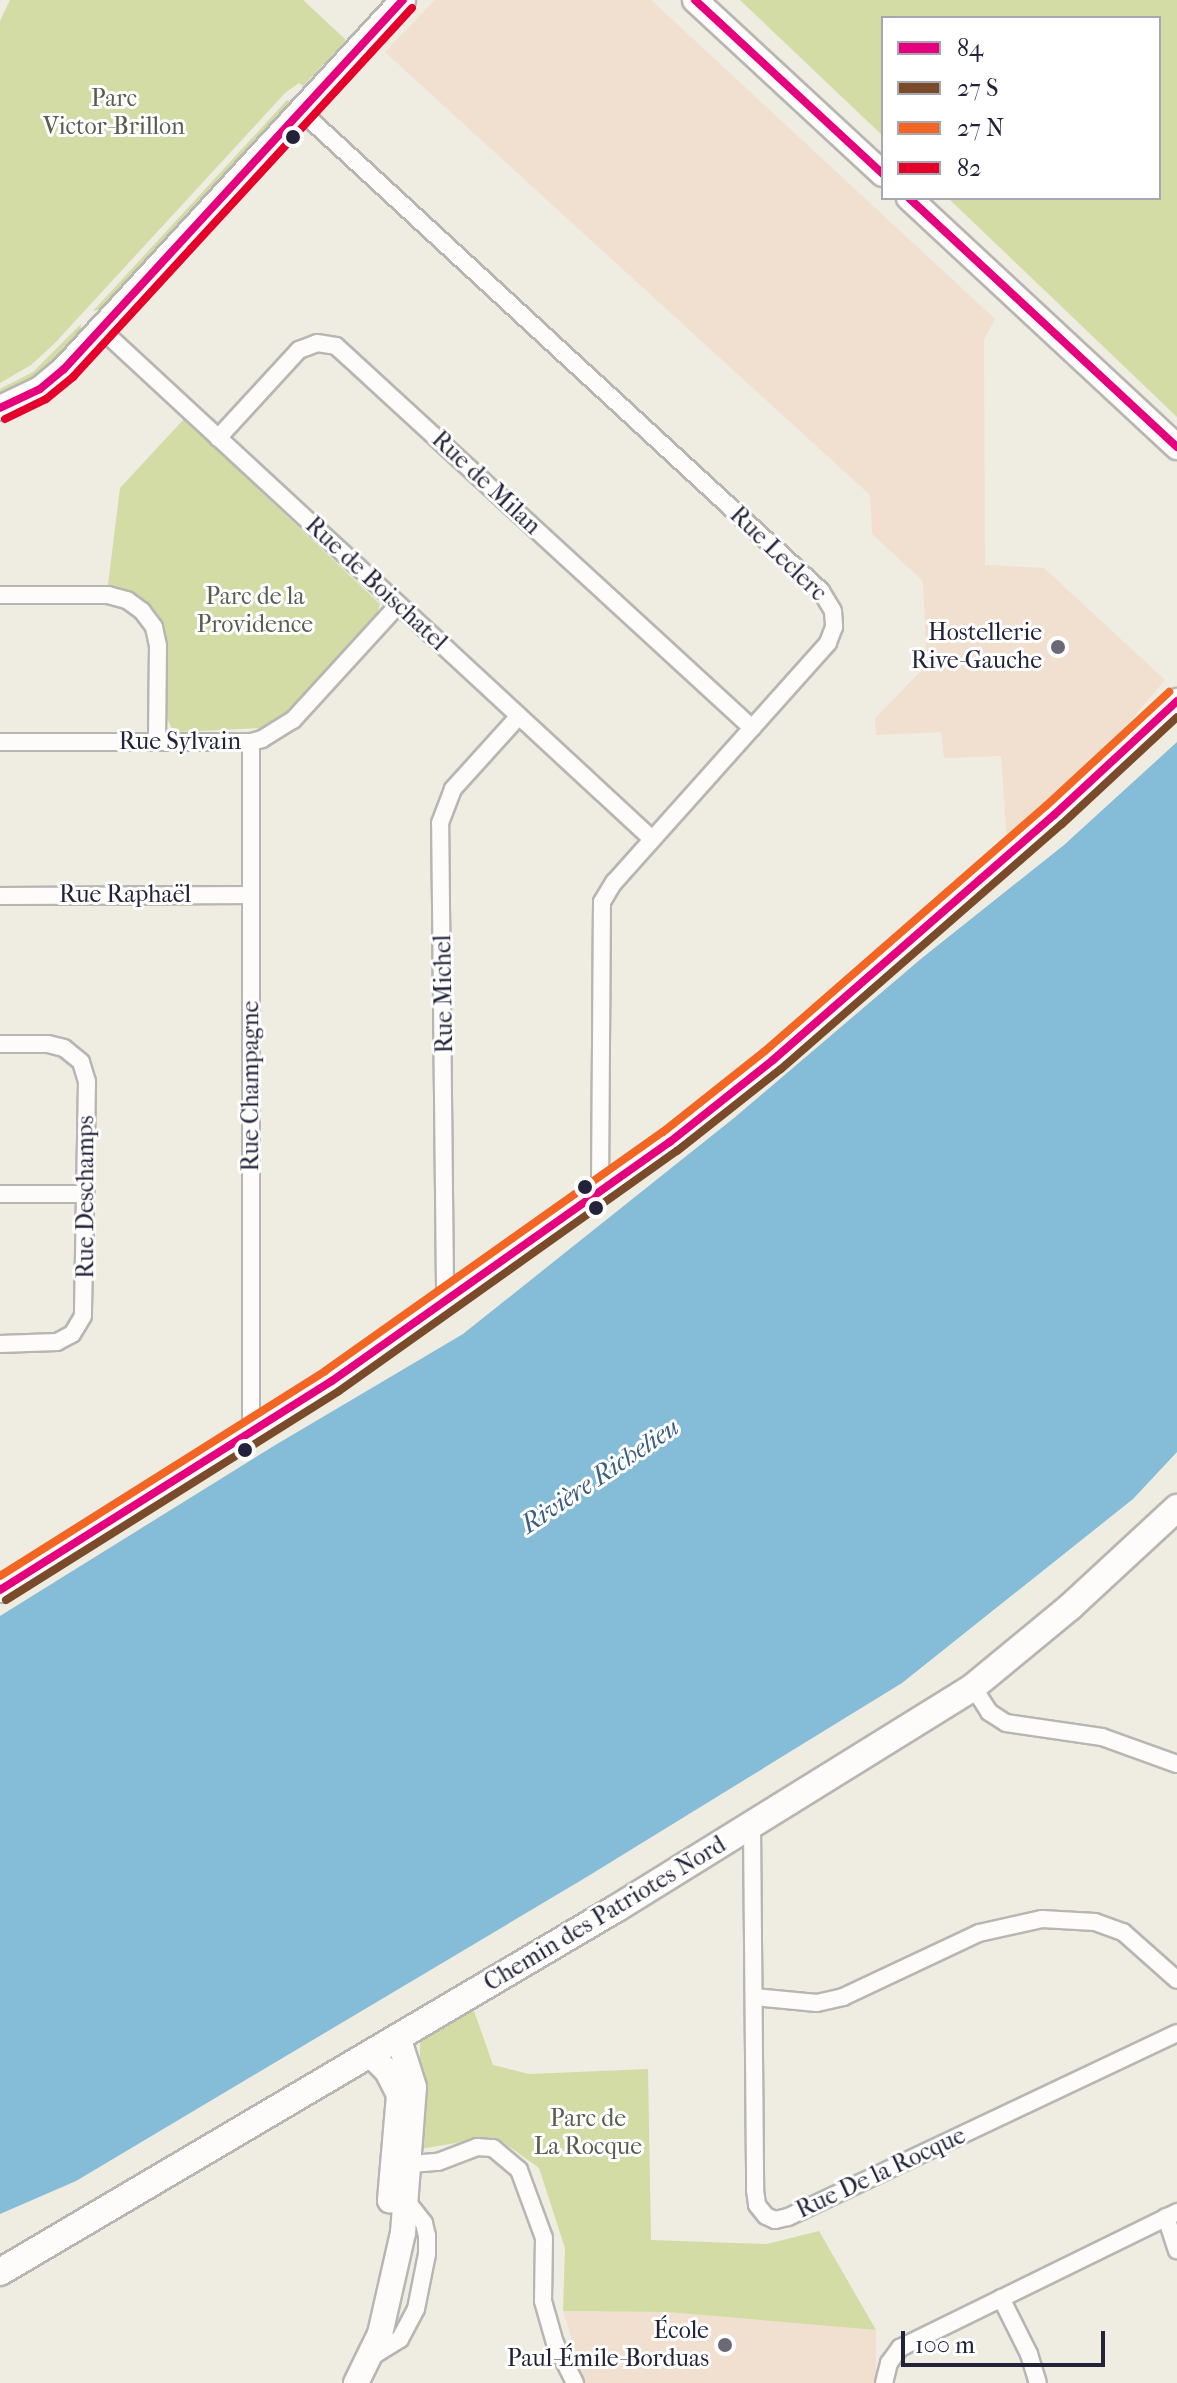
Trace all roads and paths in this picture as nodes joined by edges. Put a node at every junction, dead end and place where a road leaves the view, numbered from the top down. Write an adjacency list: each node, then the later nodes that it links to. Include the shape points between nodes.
1 (403, 0): 3 (street)
2 (695, 0): 4 (street)
3 (302, 112): 6 (street); 14 (street, Rue Leclerc, via 825,596 834,616 830,638)
4 (881, 172)
5 (911, 200): 9 (street)
6 (101, 329): 7 (street, via 54,379); 8 (street, Rue de Boischatel)
7 (0, 408)
8 (218, 438): 11 (street, Rue de Boischatel); 14 (street, Rue de Milan, via 299,350 317,343 336,346)
9 (1177, 447)
10 (0, 595): 15 (street, via 108,595 142,611 154,627 158,646)
11 (398, 605): 13 (street, Rue de Boischatel); 17 (street, Rue Sylvain, via 293,720)
12 (1177, 701): 22 (street, via 1063,808 773,1060)
13 (519, 716): 18 (street, Rue de Boischatel); 25 (street, Rue Michel, via 453,789 440,823 445,1287)
14 (752, 728): 18 (street, Rue Leclerc)
15 (157, 741): 16 (street, Rue Sylvain); 17 (street, Rue Sylvain)
16 (0, 742)
17 (251, 742): 19 (street, Rue Champagne)
18 (652, 839): 22 (street, Rue Leclerc, via 610,886 599,914 600,1178)
19 (251, 895): 20 (street, Rue Raphaël); 27 (street, Rue Champagne, via 251,1416)
20 (0, 896)
21 (0, 1044): 24 (street, Rue Deschamps, via 54,1044 78,1058 86,1079)
22 (607, 1189): 25 (street)
23 (0, 1194): 24 (street)
24 (86, 1194): 26 (street, Rue Deschamps, via 85,1310 72,1334 52,1344)
25 (452, 1298): 27 (street)
26 (0, 1344)
27 (257, 1429): 29 (street)
28 (1177, 1508): 30 (main road, Chemin des Patriotes Nord)
29 (0, 1590)
30 (973, 1687): 31 (street, via 989,1712 1006,1723 1102,1737); 32 (main road, Chemin des Patriotes Nord)
31 (1177, 1764)
32 (752, 1826): 34 (street, Rue De la Rocque); 36 (main road, Chemin des Patriotes Nord)
33 (1177, 1980): 34 (street, via 1123,1932 1095,1922 1042,1919 979,1933 843,1997 817,2003)
34 (754, 1997): 35 (street, Rue De la Rocque, via 755,2190 761,2212 775,2220)
35 (1177, 2033)
36 (398, 2037): 37 (main road, Chemin des Patriotes Nord); 38 (street, via 414,2087)
37 (370, 2054): 38 (street, via 387,2071 399,2095); 41 (main road, Chemin des Patriotes Nord)
38 (402, 2165): 43 (street, via 376,2290 358,2345); 44 (street, via 405,2199 393,2291); 45 (street, via 438,2162 477,2147 493,2148 519,2170 544,2238 543,2301 555,2343)
39 (1172, 2214): 40 (street); 42 (street)
40 (1177, 2250)
41 (0, 2272)
42 (1001, 2298): 46 (street, via 900,2348); 47 (street)
43 (338, 2383)
44 (356, 2383)
45 (575, 2383)
46 (884, 2383)
47 (1038, 2383)

